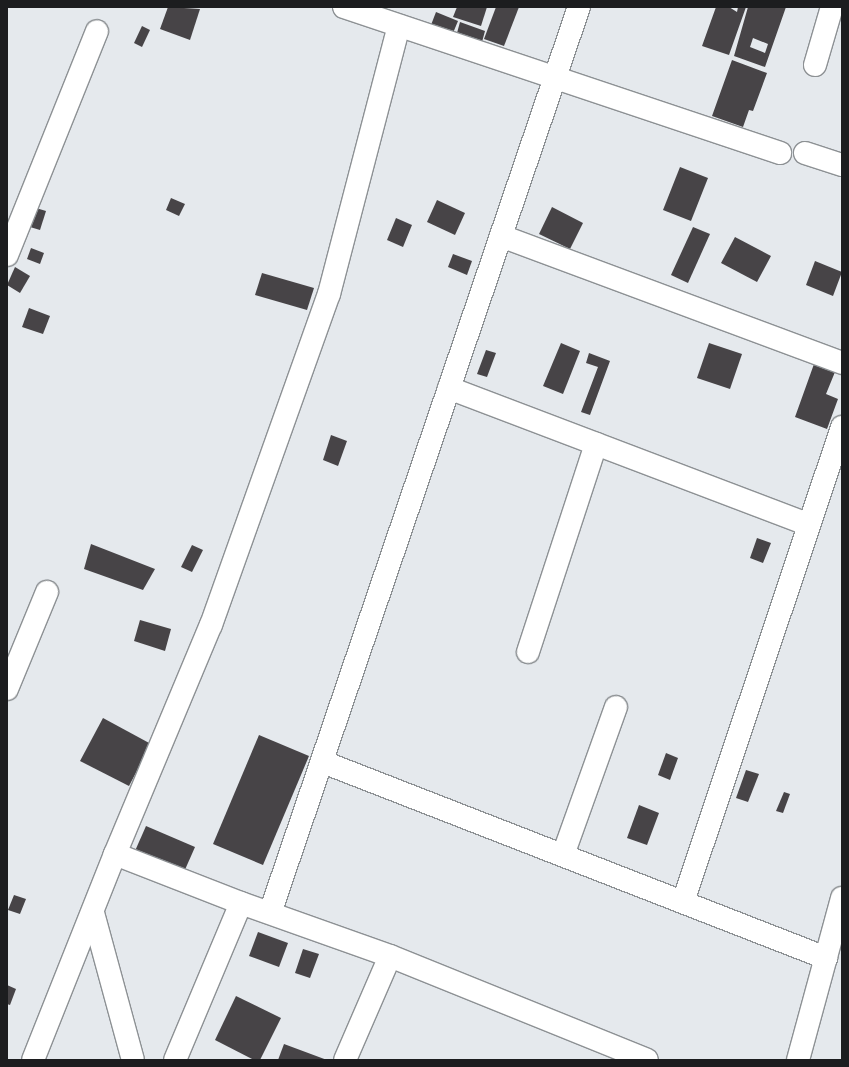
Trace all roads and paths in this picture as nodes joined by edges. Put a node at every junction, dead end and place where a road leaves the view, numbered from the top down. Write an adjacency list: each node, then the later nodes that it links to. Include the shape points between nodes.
1 (344, 7): 4 (street)
2 (578, 7): 7 (street)
3 (832, 7): 6 (street)
4 (399, 26): 7 (street); 23 (street, via 329,294 211,625)
5 (97, 31): 12 (street)
6 (815, 65)
7 (554, 78): 9 (street); 11 (street)
8 (805, 153): 10 (street)
9 (780, 154)
10 (842, 165)
11 (501, 236): 13 (street); 14 (street)
12 (7, 255)
13 (842, 363)
14 (450, 388): 16 (street); 22 (street)
15 (842, 427): 17 (street)
16 (596, 444): 17 (street); 19 (street)
17 (809, 525): 26 (street)
18 (47, 592): 20 (street)
19 (528, 652)
20 (7, 689)
21 (616, 706): 24 (street)
22 (323, 762): 24 (street); 29 (street)
23 (115, 854): 27 (street); 28 (street)
24 (563, 855): 26 (street)
25 (842, 898): 30 (street)
26 (683, 902): 30 (street)
27 (241, 903): 29 (street); 34 (street)
28 (93, 913): 32 (street); 33 (street)
29 (270, 913): 31 (street)
30 (832, 951): 37 (street)
31 (390, 956): 35 (street); 36 (street)
32 (33, 1060)
33 (134, 1060)
34 (175, 1060)
35 (345, 1060)
36 (647, 1060)
37 (798, 1060)

